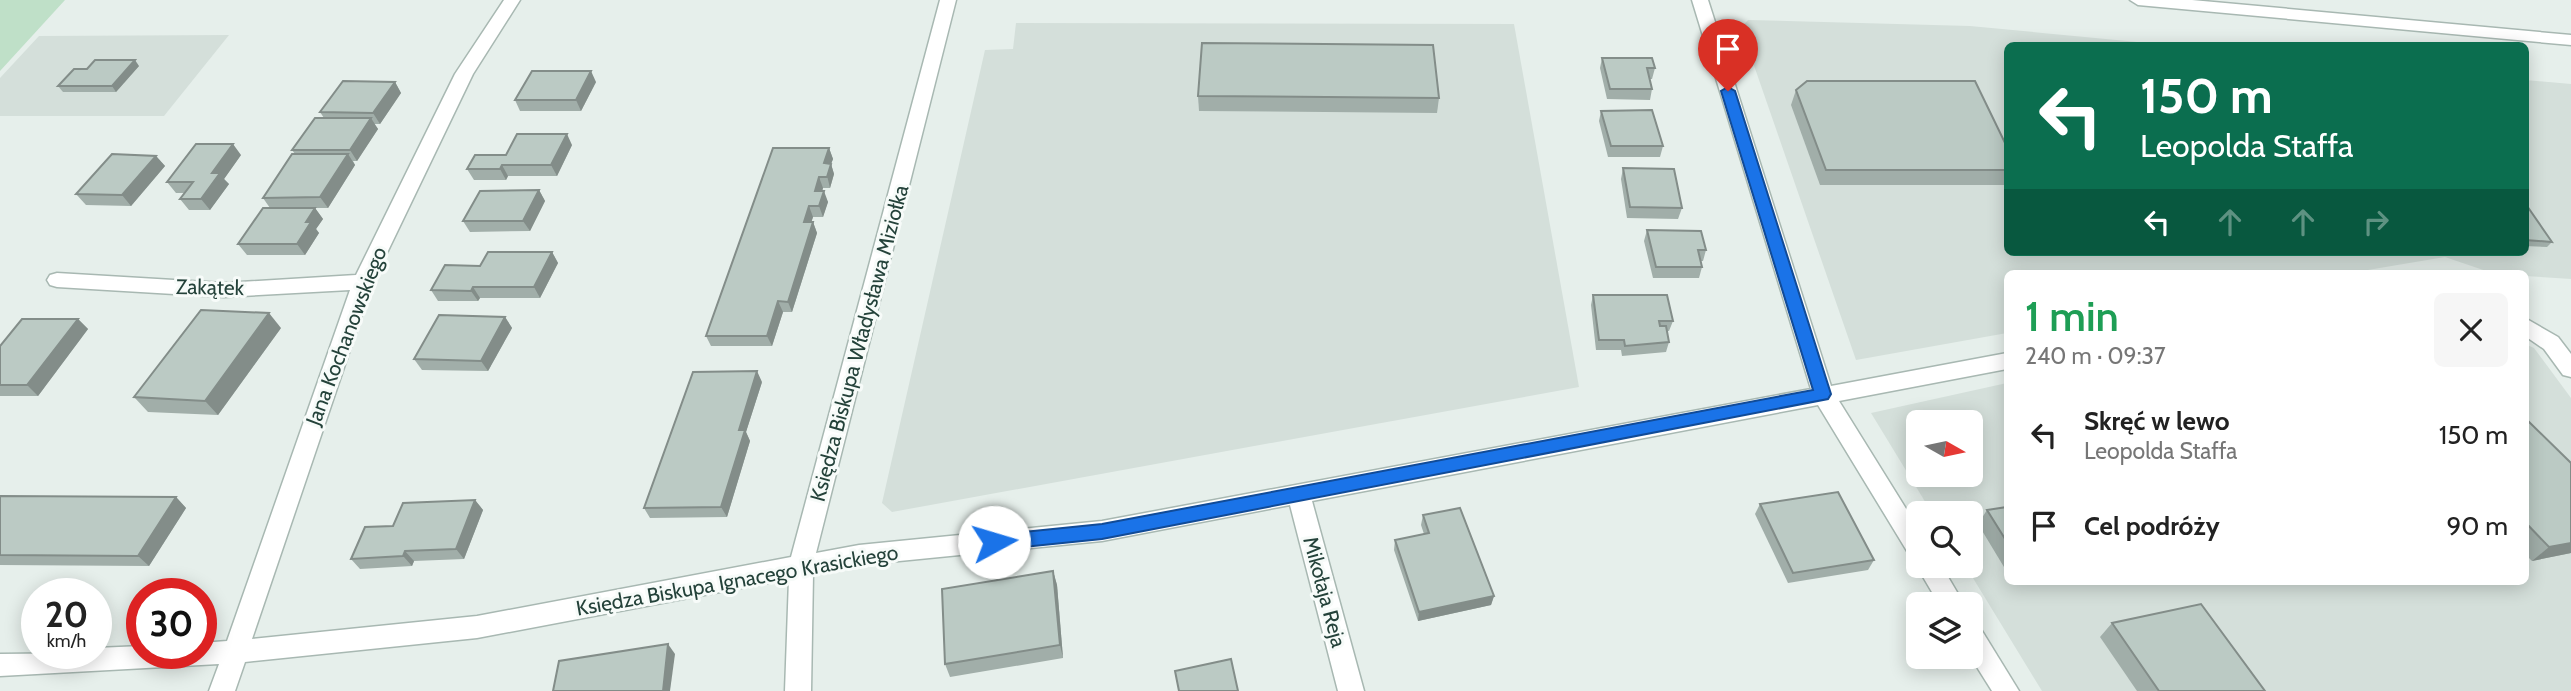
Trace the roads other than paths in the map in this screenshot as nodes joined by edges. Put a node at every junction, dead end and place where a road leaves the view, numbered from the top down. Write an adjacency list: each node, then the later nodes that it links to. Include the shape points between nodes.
1 (513, 0): 7 (street, Jana Kochanowskiego, via 464,74)
2 (948, 0): 14 (street, Księdza Biskupa Władysława Miziołka)
3 (1700, 0): 11 (street)
4 (2138, 0): 5 (street)
5 (2571, 40)
6 (57, 280): 7 (street, Zakątek, via 224,290)
7 (363, 282): 15 (street, Jana Kochanowskiego)
8 (2529, 329): 10 (street, via 2551,343)
9 (2004, 362): 11 (street, Księdza Biskupa Ignacego Krasickiego)
10 (2571, 369)
11 (1822, 394): 12 (street, Księdza Biskupa Ignacego Krasickiego); 13 (street)
12 (1299, 494): 14 (street, Księdza Biskupa Ignacego Krasickiego, via 1102,531 859,555); 20 (street, Mikołaja Reja)
13 (1906, 530)
14 (801, 566): 15 (street, Księdza Biskupa Ignacego Krasickiego, via 477,627); 19 (street, Księdza Biskupa Władysława Miziołka)
15 (233, 652): 17 (street, Księdza Biskupa Ignacego Krasickiego); 18 (street, Jana Kochanowskiego)
16 (1983, 655): 21 (street)
17 (0, 665)
18 (222, 691)
19 (798, 691)
20 (1351, 691)
21 (2006, 691)

